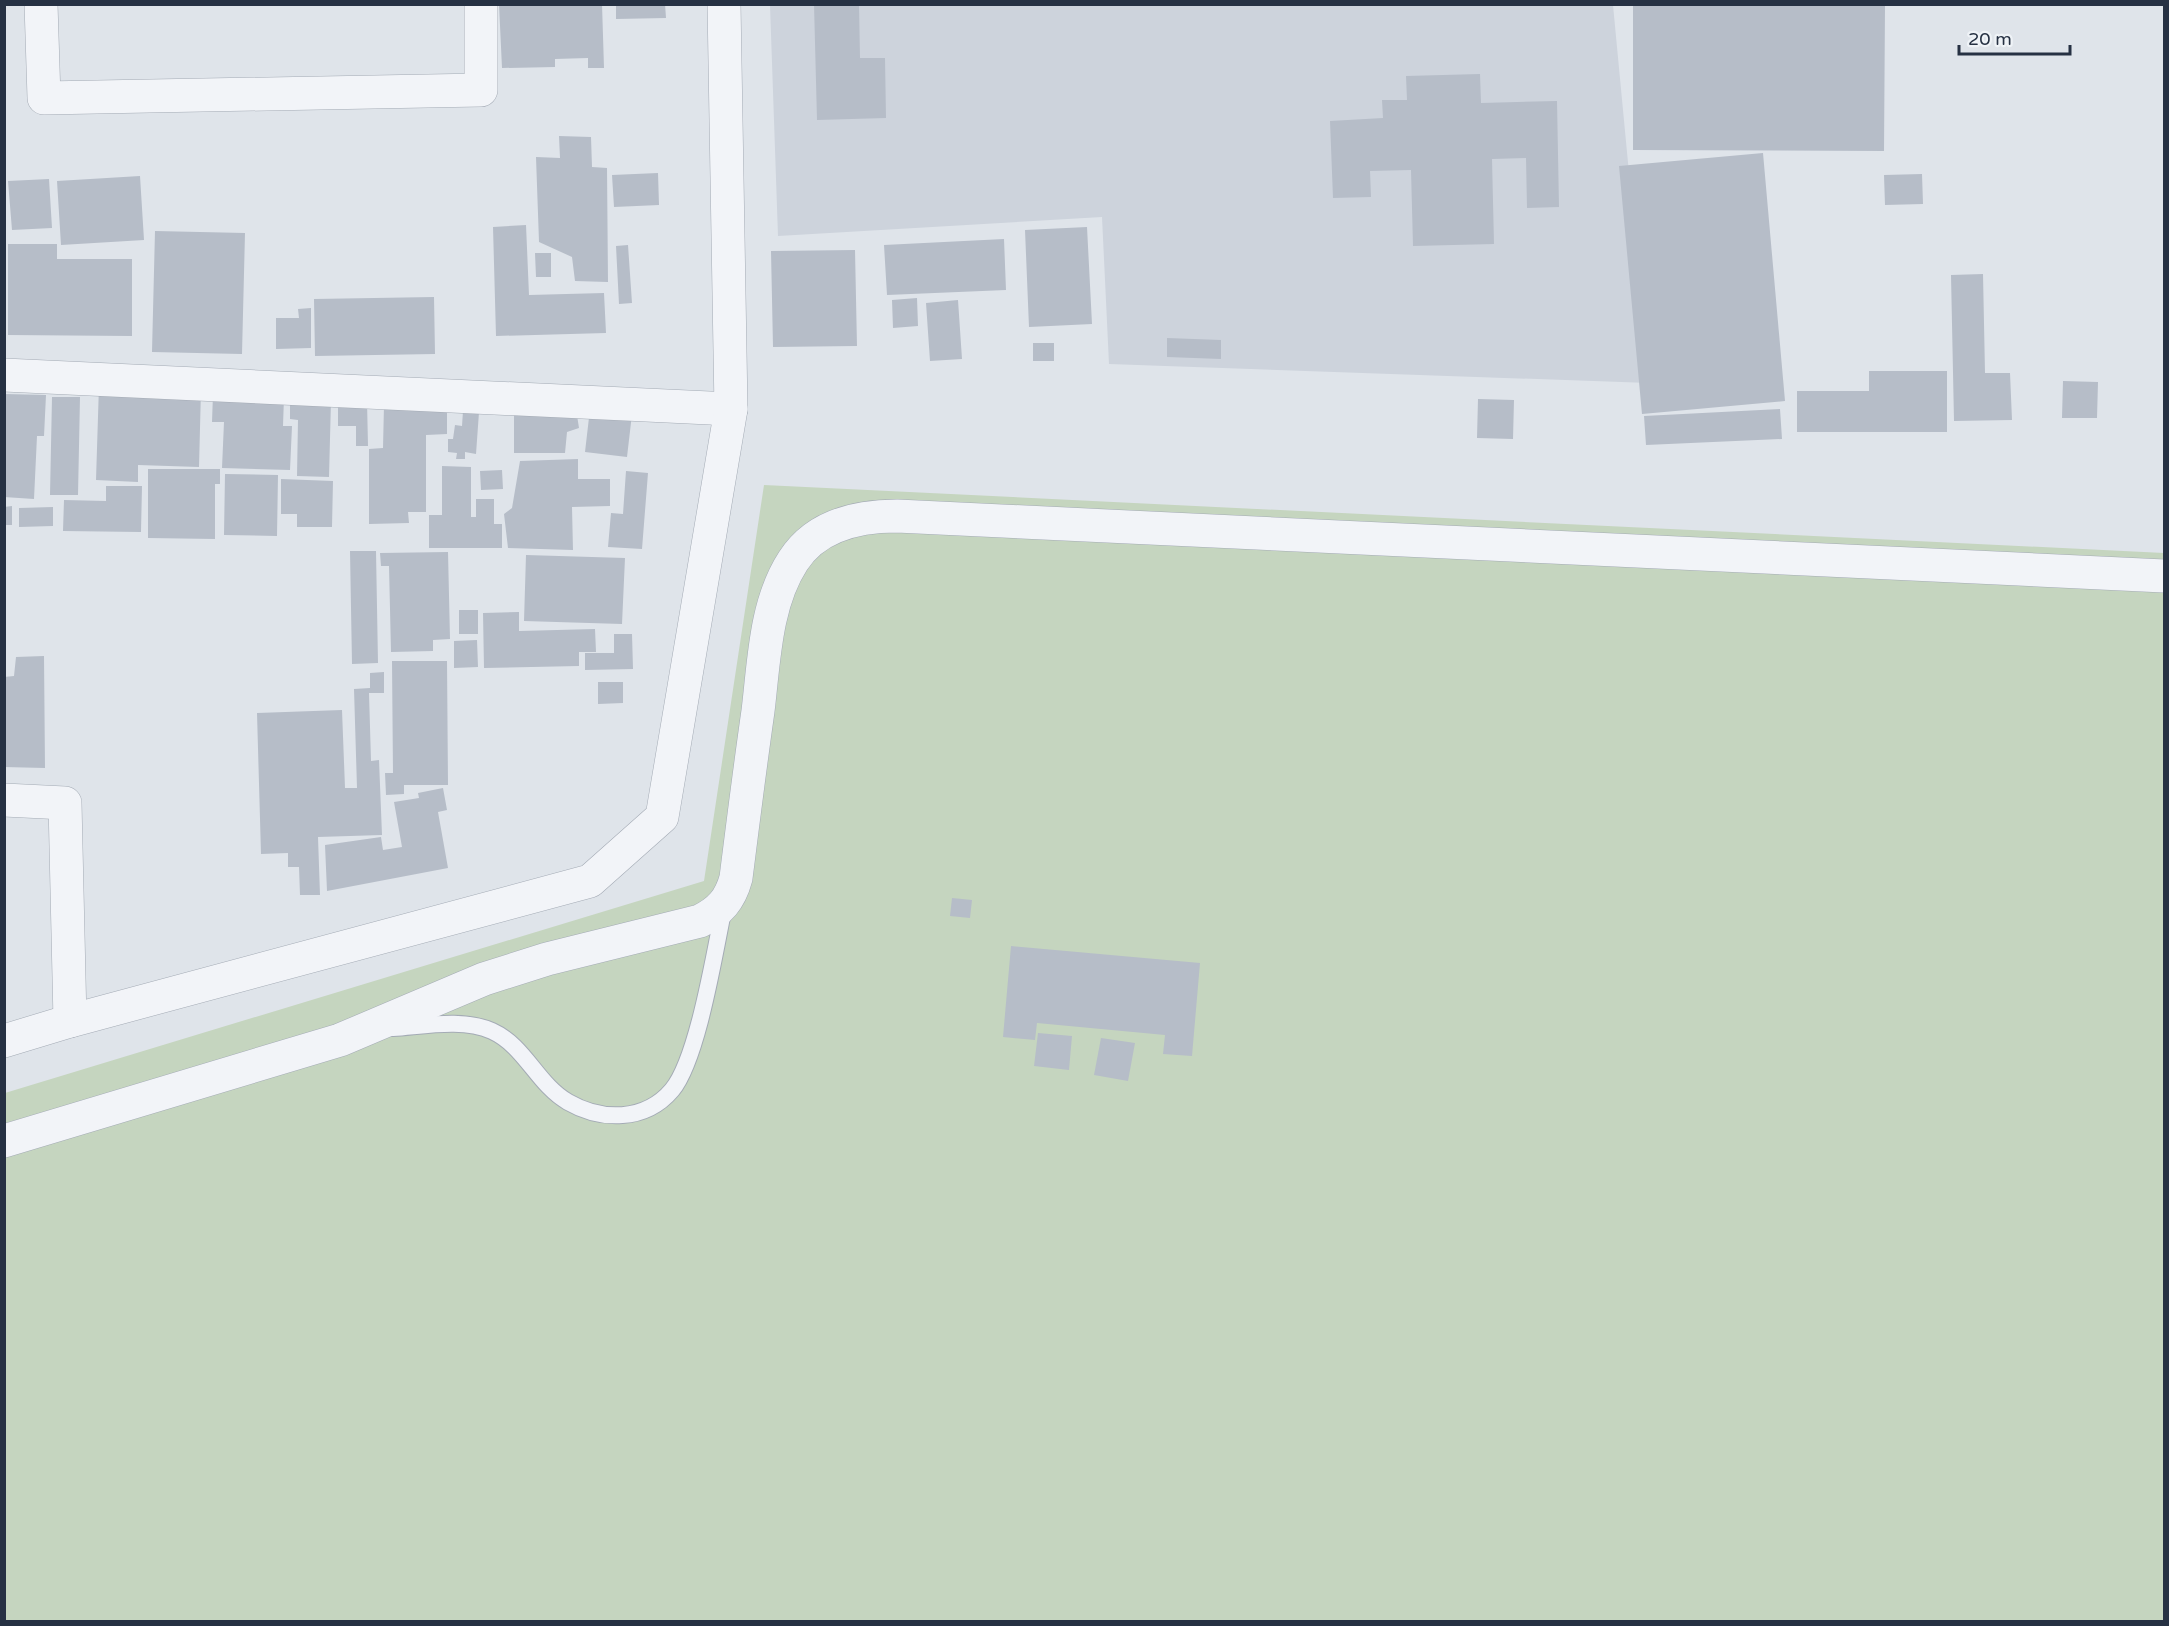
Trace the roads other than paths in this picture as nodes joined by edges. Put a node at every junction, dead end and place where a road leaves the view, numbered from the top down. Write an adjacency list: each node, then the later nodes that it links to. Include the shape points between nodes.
1 (41, 4): 2 (street, via 44,98 481,90)
2 (481, 4)
3 (724, 4): 5 (street)
4 (4, 375): 5 (street)
5 (731, 409): 9 (street, via 662,817 590,881)
6 (2164, 576): 8 (street, via 897,516 850,520 828,529 793,561 774,610 736,878)
7 (4, 800): 9 (street, via 65,803)
8 (724, 905): 10 (street, via 700,921 484,979); 10 (lane, via 684,1071 672,1090 654,1106 633,1114 609,1116 586,1111 566,1100 519,1050 491,1030 458,1024)
9 (70, 1021): 11 (street)
10 (368, 1029): 12 (street)
11 (4, 1041)
12 (4, 1141)

